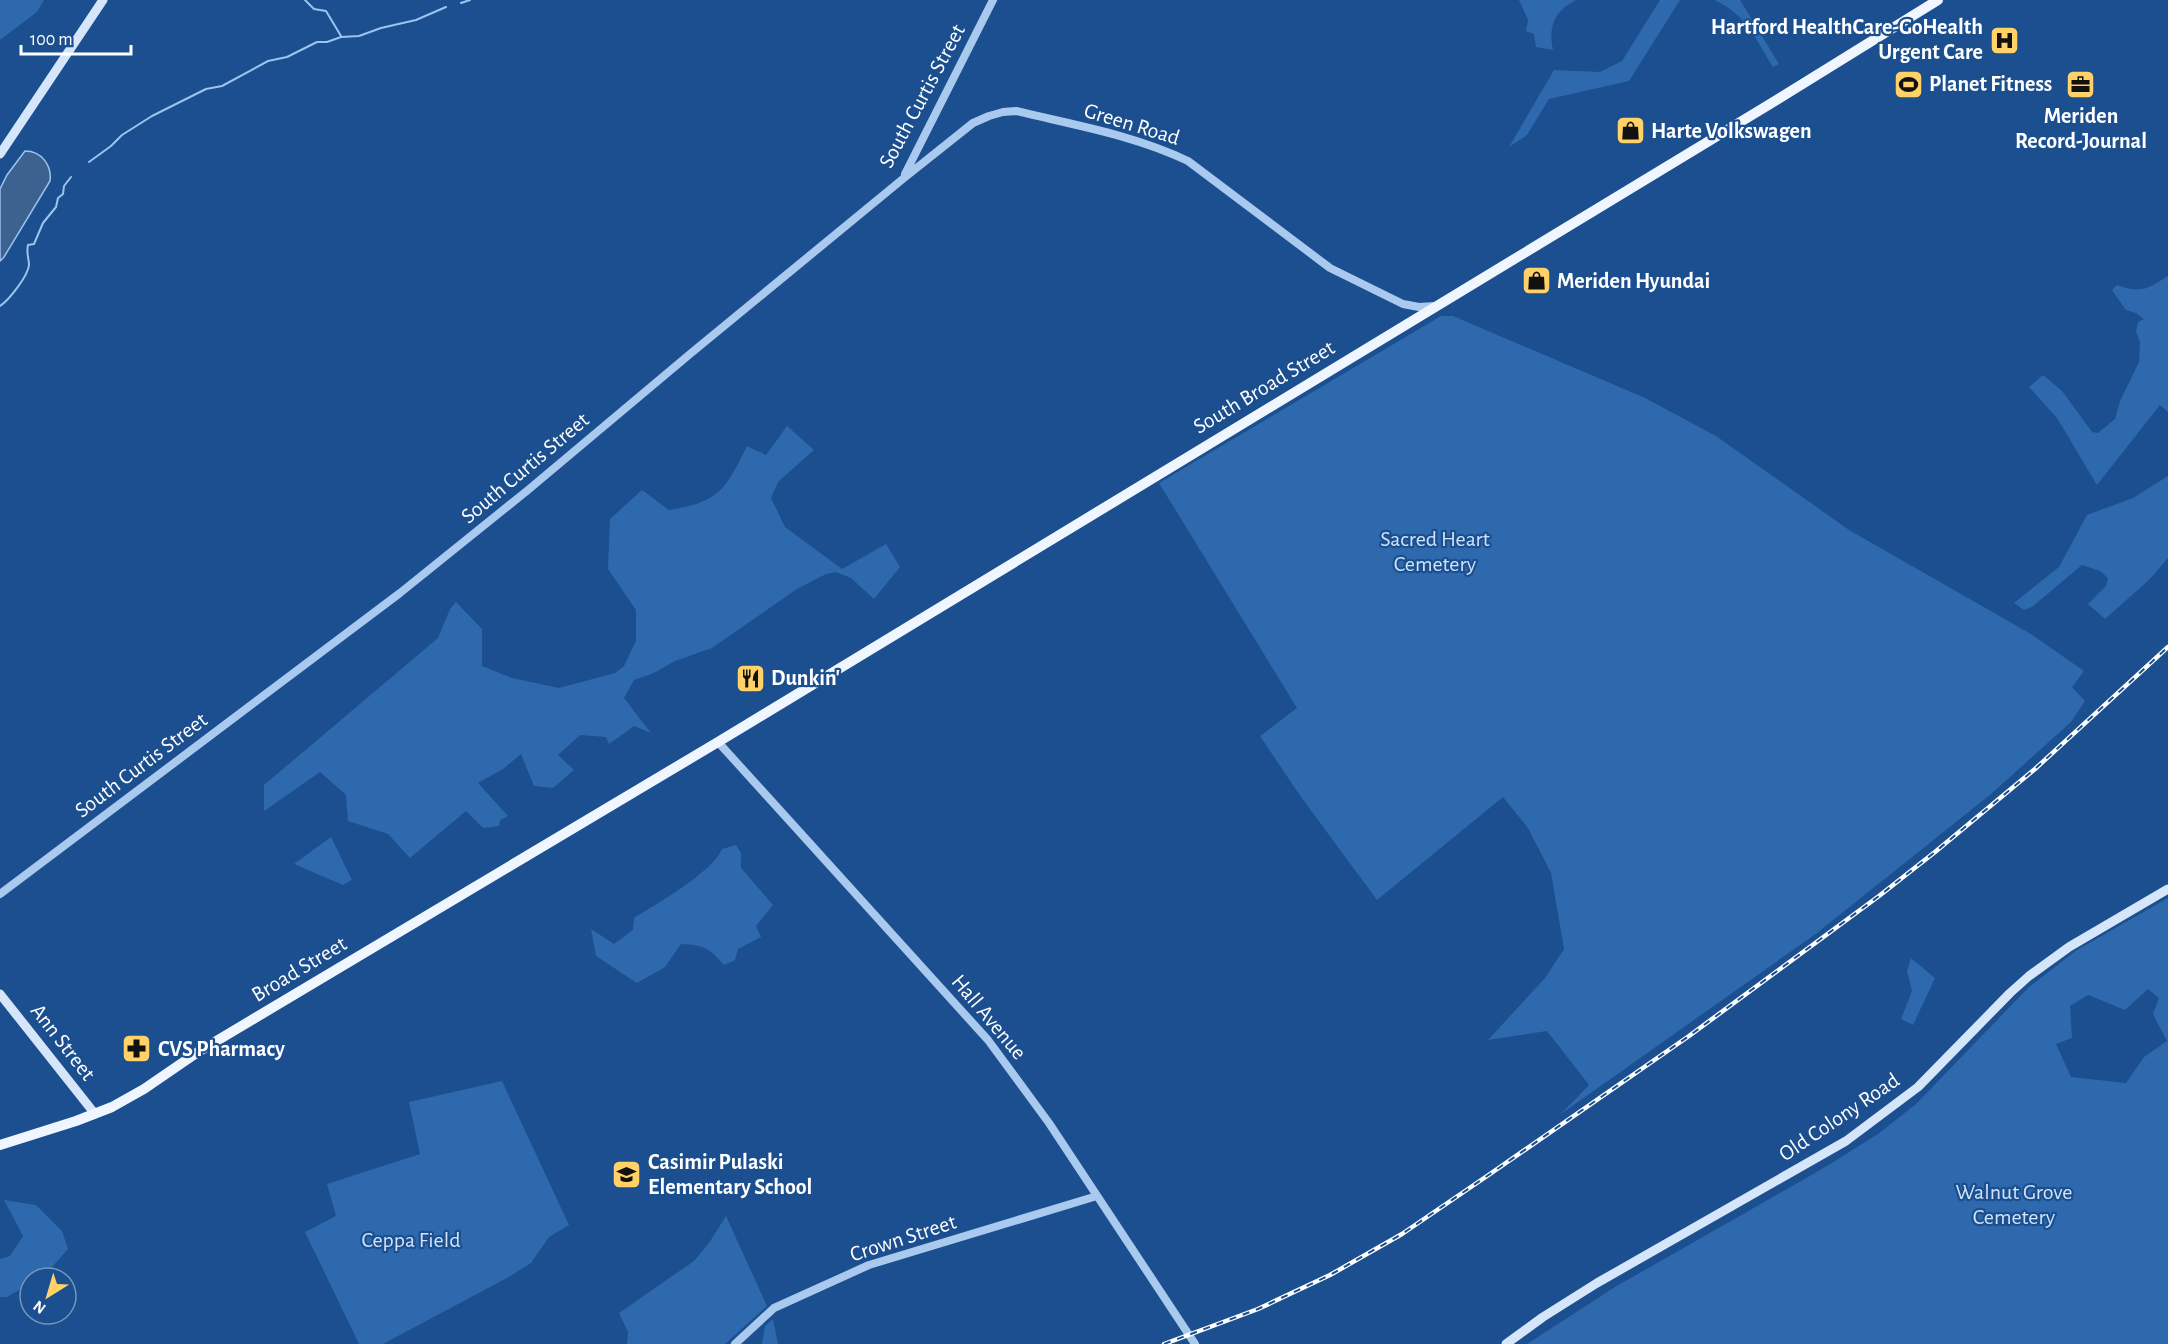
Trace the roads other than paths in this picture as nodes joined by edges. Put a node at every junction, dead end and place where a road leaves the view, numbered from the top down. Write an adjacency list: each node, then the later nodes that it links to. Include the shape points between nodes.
1 (103, 0): 4 (main road)
2 (993, 0): 5 (street, South Curtis Street)
3 (1938, 0): 6 (main road, South Broad Street)
4 (0, 154)
5 (904, 178): 6 (street, Green Road, via 974,123 1017,111 1173,153 1330,268 1403,304); 10 (street, South Curtis Street, via 400,593)
6 (1434, 306): 7 (main road, South Broad Street)
7 (718, 742): 8 (main road, South Broad Street); 14 (street, Hall Avenue, via 988,1040 1049,1122)
8 (610, 806): 12 (main road, Broad Street, via 144,1089)
9 (2168, 889): 17 (main road, Old Colony Road, via 2068,947 2038,969 1918,1087 1846,1141 1597,1283)
10 (0, 894)
11 (0, 994): 12 (main road, Ann Street)
12 (95, 1114): 13 (main road, Broad Street)
13 (0, 1145)
14 (1097, 1196): 15 (street, Crown Street, via 869,1265 774,1308); 16 (street, Hall Avenue)
15 (735, 1344)
16 (1195, 1344)
17 (1506, 1344)

